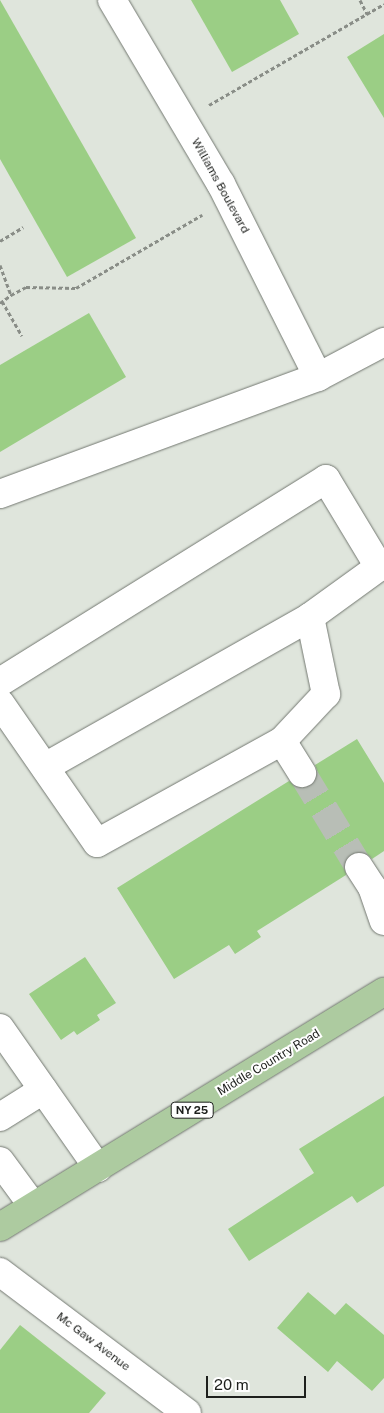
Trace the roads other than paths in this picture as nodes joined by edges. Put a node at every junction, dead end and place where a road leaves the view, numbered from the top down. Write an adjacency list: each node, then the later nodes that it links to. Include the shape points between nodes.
1 (112, 0): 3 (street, Williams Boulevard, via 229,200)
2 (384, 342): 3 (street)
3 (318, 377): 4 (street)
4 (0, 494)
5 (310, 617): 6 (street, via 379,567 326,479); 8 (street, via 326,694); 9 (street)
6 (0, 682)
7 (0, 703): 9 (street)
8 (282, 741): 9 (street, via 97,843); 10 (street)
9 (45, 768)
10 (302, 773)
11 (359, 867): 12 (street, via 372,887)
12 (384, 921)
13 (384, 992): 18 (main road, Middle Country Road / NY 25)
14 (0, 1028): 15 (street)
15 (43, 1090): 16 (street); 18 (street)
16 (0, 1117)
17 (0, 1161): 19 (street)
18 (98, 1168): 19 (main road, Middle Country Road / NY 25)
19 (33, 1206): 20 (main road, Middle Country Road / NY 25)
20 (0, 1227)
21 (0, 1272): 22 (street, Mc Gaw Avenue)
22 (187, 1413)

